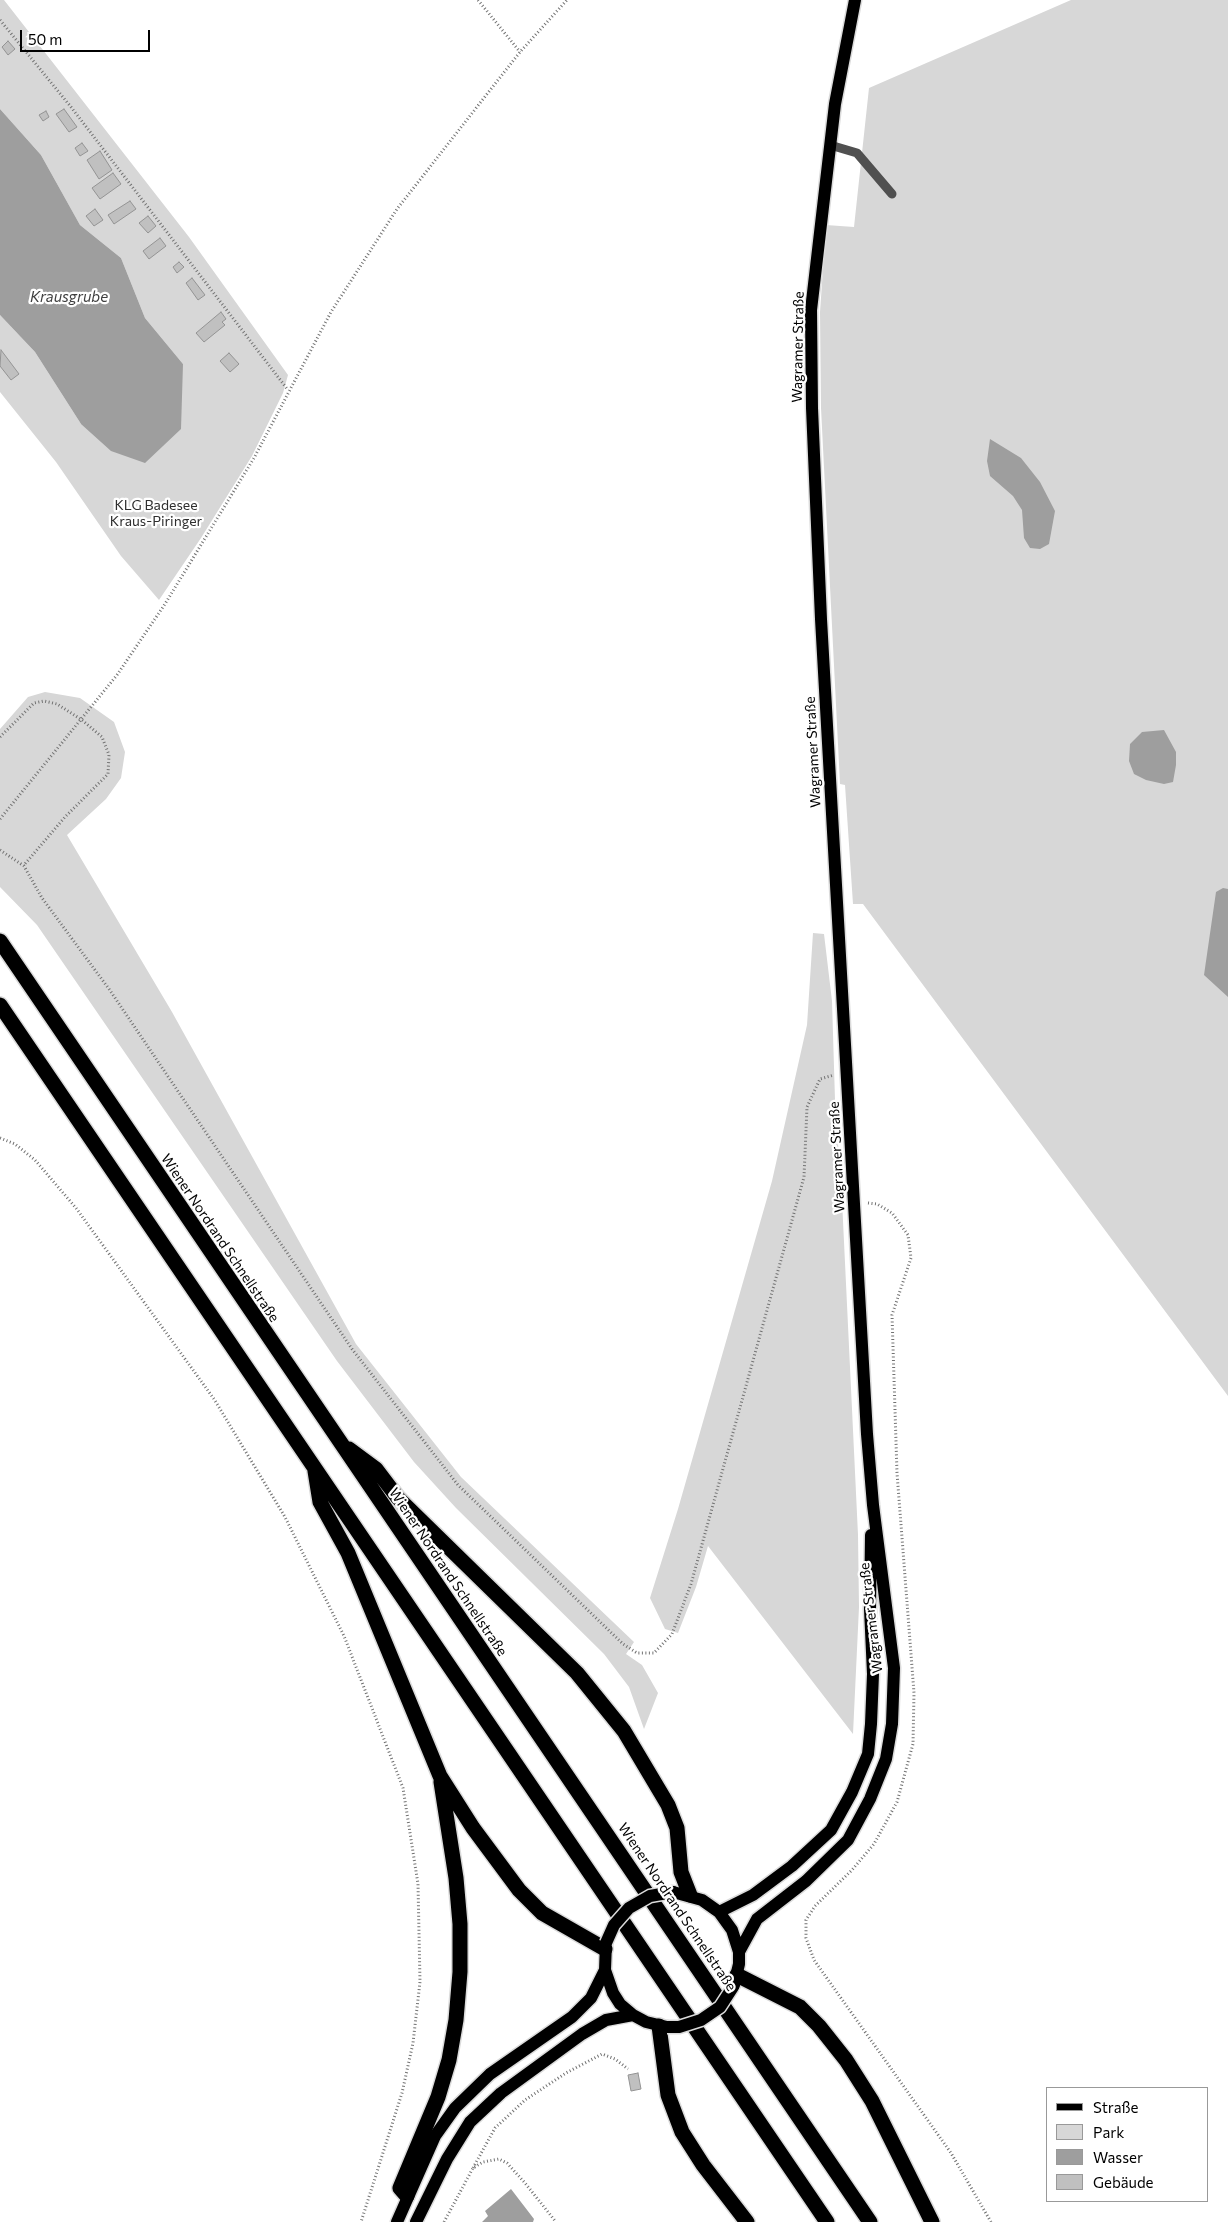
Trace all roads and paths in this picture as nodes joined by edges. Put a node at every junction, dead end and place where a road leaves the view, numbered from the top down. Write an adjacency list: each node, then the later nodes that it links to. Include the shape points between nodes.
1 (478, 0): 5 (path)
2 (567, 0): 5 (path)
3 (855, 0): 6 (main road, Wagramer Straße)
4 (0, 20): 8 (path, via 71,107)
5 (520, 52): 8 (path, via 397,209 330,312)
6 (830, 145): 7 (lane, via 857,153); 16 (main road, Wagramer Straße, via 812,310 812,408)
7 (892, 194)
8 (288, 390): 9 (path, via 254,458 165,604)
9 (82, 720): 10 (path, via 57,704 34,703); 11 (path); 13 (path, via 102,737 109,755 108,774)
10 (0, 737)
11 (0, 819)
12 (0, 850): 13 (path)
13 (24, 866): 16 (path, via 42,898 109,988 352,1349 458,1485 623,1644 638,1654 654,1653 672,1634 691,1584 804,1177 807,1107 820,1079)
14 (0, 941): 18 (highway, Wiener Nordrand Schnellstraße)
15 (0, 1005): 19 (highway)
16 (847, 1072): 20 (main road, Wagramer Straße)
17 (0, 1138): 33 (path, via 15,1144 35,1160 76,1208 214,1399 285,1517 344,1636 403,1788 418,1884 420,1982 413,2043 402,2093)
18 (338, 1440): 22 (highway, via 376,1469 398,1498 577,1673 624,1730 668,1804 677,1828 682,1872); 40 (highway, Wiener Nordrand Schnellstraße)
19 (314, 1465): 21 (highway, via 320,1502 348,1553); 39 (highway)
20 (873, 1505): 23 (main road, Wagramer Straße, via 870,1609 873,1674 868,1754 852,1792 830,1830 792,1866 753,1895); 25 (main road, Wagramer Straße, via 894,1668 892,1724 886,1759 870,1799 848,1840 806,1880 757,1919)
21 (440, 1776): 24 (highway, via 489,1852 519,1890 542,1913); 32 (highway, via 456,1878 460,1972 456,2020 438,2097 400,2188)
22 (690, 1895): 23 (main road); 24 (main road, bridge, via 673,1892 650,1896 629,1908 614,1925)
23 (719, 1912): 25 (main road, via 732,1930)
24 (606, 1946): 26 (main road)
25 (739, 1952): 27 (main road)
26 (605, 1970): 28 (main road, via 620,2004); 32 (main road, via 591,1998 572,2017 490,2074 455,2108 435,2136)
27 (735, 1981): 29 (main road, bridge, via 720,2007 701,2020 679,2027); 41 (highway, via 779,1994 800,2007 825,2033 872,2101)
28 (633, 2016): 29 (main road); 35 (main road, via 606,2020 582,2034 501,2093 470,2122 447,2159)
29 (663, 2027): 38 (highway, via 668,2095 682,2132)
30 (628, 2069): 31 (path, via 602,2054 566,2073 525,2100 495,2128)
31 (472, 2168): 36 (path); 37 (path, via 499,2158 507,2163)
32 (407, 2196): 34 (main road)
33 (361, 2222)
34 (396, 2222)
35 (416, 2222)
36 (444, 2222)
37 (556, 2222)
38 (747, 2222)
39 (827, 2222)
40 (870, 2222)
41 (932, 2222)

